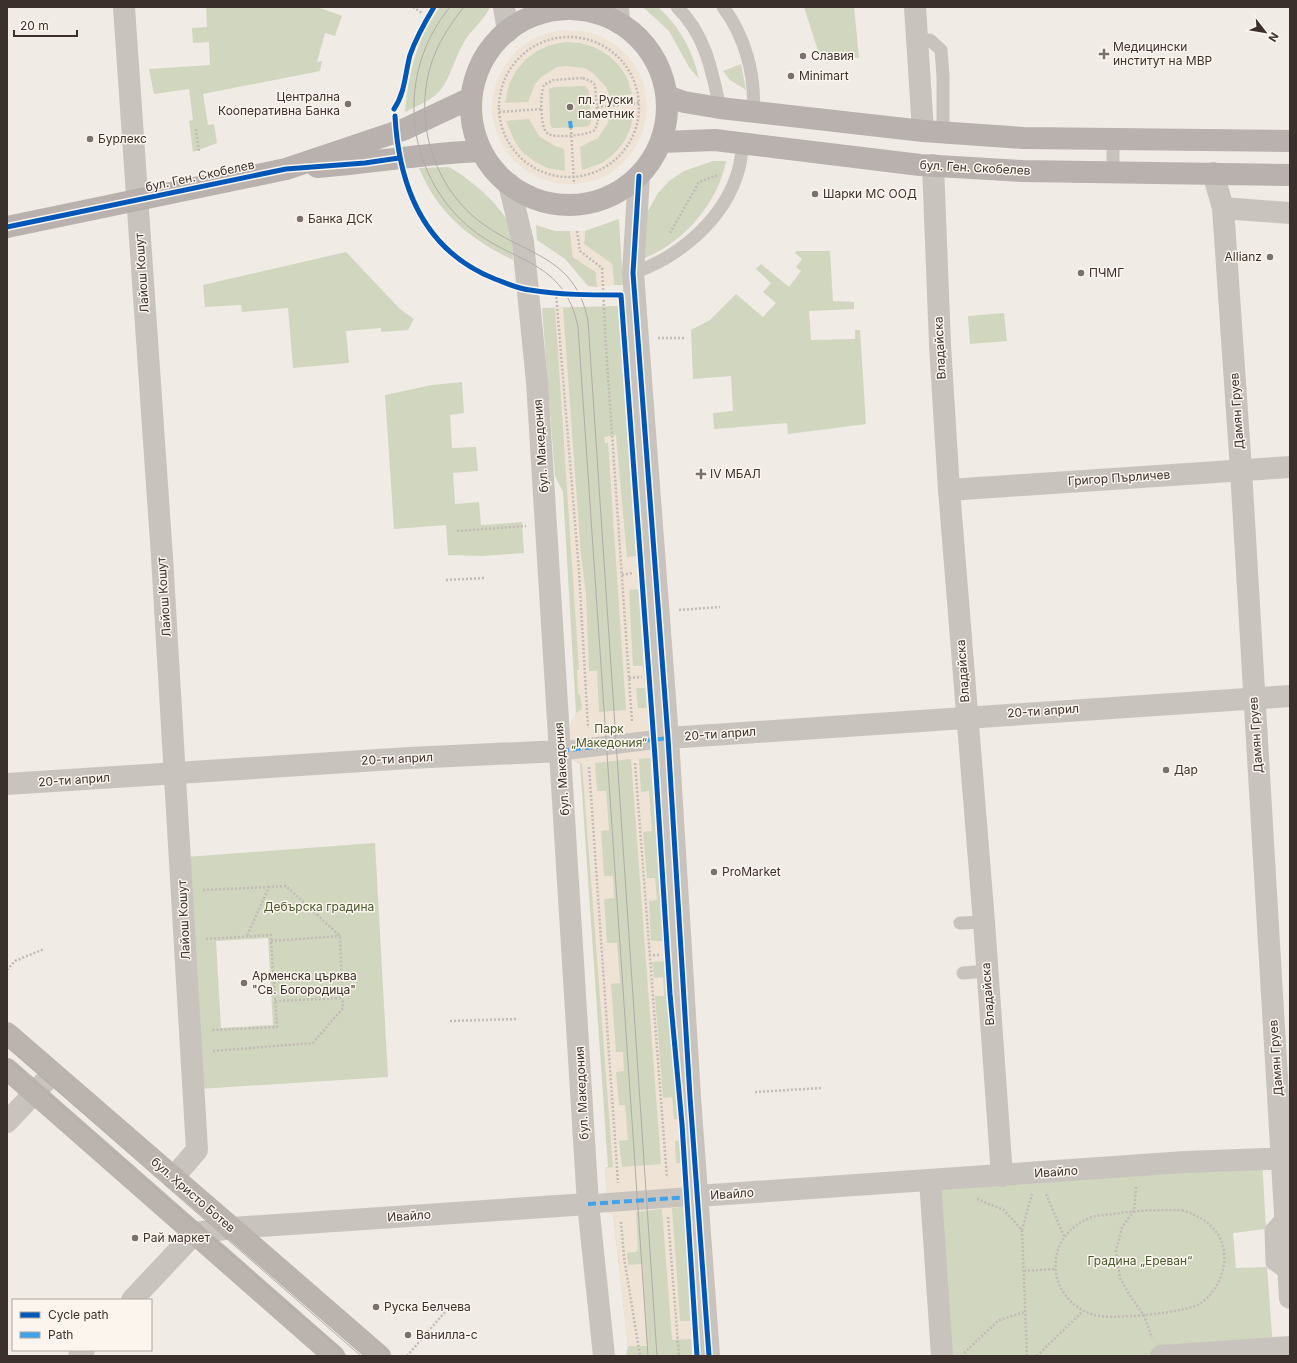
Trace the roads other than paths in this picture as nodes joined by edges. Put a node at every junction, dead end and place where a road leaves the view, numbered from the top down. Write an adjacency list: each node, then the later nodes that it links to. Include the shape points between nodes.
1 (124, 7): 25 (street, Лайош Кошут)
2 (504, 7): 7 (street)
3 (677, 7): 10 (lane, via 691,24 708,54)
4 (723, 7): 11 (lane, via 745,52 754,97)
5 (915, 7): 12 (street, via 917,40)
6 (613, 14): 7 (main road, via 565,9); 8 (main road, via 642,42 654,58)
7 (518, 20): 9 (main road, via 492,47 480,66)
8 (667, 96): 10 (main road, via 684,102); 14 (main road, via 667,119)
9 (471, 98): 17 (main road, via 473,125); 19 (main road, бул. Ген. Скобелев, via 405,129)
10 (720, 108): 11 (main road)
11 (753, 112): 12 (main road)
12 (933, 132): 13 (main road, via 1023,138)
13 (1113, 139): 15 (main road); 20 (lane)
14 (661, 142): 16 (main road, бул. Ген. Скобелев, via 715,140); 23 (main road, via 652,160)
15 (1290, 142)
16 (743, 143): 18 (main road, бул. Ген. Скобелев); 29 (lane, via 740,167 720,207 697,235 666,259)
17 (481, 151): 19 (main road, бул. Ген. Скобелев, via 401,163); 24 (main road, via 493,169)
18 (933, 166): 20 (main road, бул. Ген. Скобелев, via 1022,171); 32 (street, Владайска, via 939,337)
19 (286, 169): 25 (main road, бул. Ген. Скобелев)
20 (1113, 172): 21 (main road, бул. Ген. Скобелев)
21 (1213, 173): 22 (main road, бул. Ген. Скобелев); 26 (street, Дамян Груев)
22 (1290, 175)
23 (639, 176): 24 (main road, via 624,189 606,198 575,205 541,201 524,195); 29 (street)
24 (508, 184): 37 (street, бул. Македония, via 523,242 522,288 538,398)
25 (138, 200): 28 (main road, бул. Ген. Скобелев); 38 (street, Лайош Кошут)
26 (1222, 208): 27 (street); 31 (street, Дамян Груев)
27 (1290, 213)
28 (7, 227)
29 (633, 273): 36 (street)
30 (1290, 467): 31 (street, Григор Пърличев)
31 (1241, 470): 32 (street, Григор Пърличев); 34 (street, Дамян Груев)
32 (949, 490): 35 (street, Владайска)
33 (1290, 696): 34 (street, 20-ти април)
34 (1254, 698): 35 (street, 20-ти април); 49 (street, Дамян Груев)
35 (966, 716): 36 (street, 20-ти април); 40 (street, Владайска)
36 (668, 738): 37 (street, 20-ти април); 53 (street)
37 (561, 751): 38 (street, 20-ти април); 54 (street, бул. Македония)
38 (175, 772): 39 (street, 20-ти април); 51 (street, Лайош Кошут, via 197,1150)
39 (7, 784)
40 (984, 922): 41 (lane); 42 (street, Владайска)
41 (960, 924)
42 (987, 971): 43 (lane); 50 (street, Владайска)
43 (963, 973)
44 (7, 1033): 46 (main road, бул. Христо Ботев)
45 (7, 1070): 47 (main road)
46 (53, 1073): 47 (street); 51 (main road, бул. Христо Ботев)
47 (34, 1094): 48 (street); 56 (main road)
48 (7, 1122)
49 (1286, 1158): 50 (street, Ивайло, via 1185,1162); 57 (street, Дамян Груев, via 1285,1214)
50 (1002, 1176): 52 (street, Ивайло)
51 (173, 1178): 55 (main road, бул. Христо Ботев)
52 (930, 1180): 53 (street, Ивайло); 64 (street)
53 (698, 1196): 54 (street, Ивайло); 63 (street)
54 (588, 1204): 55 (street, Ивайло); 62 (street, бул. Македония)
55 (232, 1228): 56 (street, Ивайло); 60 (main road, бул. Христо Ботев)
56 (195, 1233): 58 (street); 61 (main road)
57 (1290, 1298)
58 (133, 1299)
59 (1290, 1347): 65 (street)
60 (374, 1354)
61 (334, 1356)
62 (604, 1356)
63 (709, 1356)
64 (942, 1356)
65 (1161, 1356)

